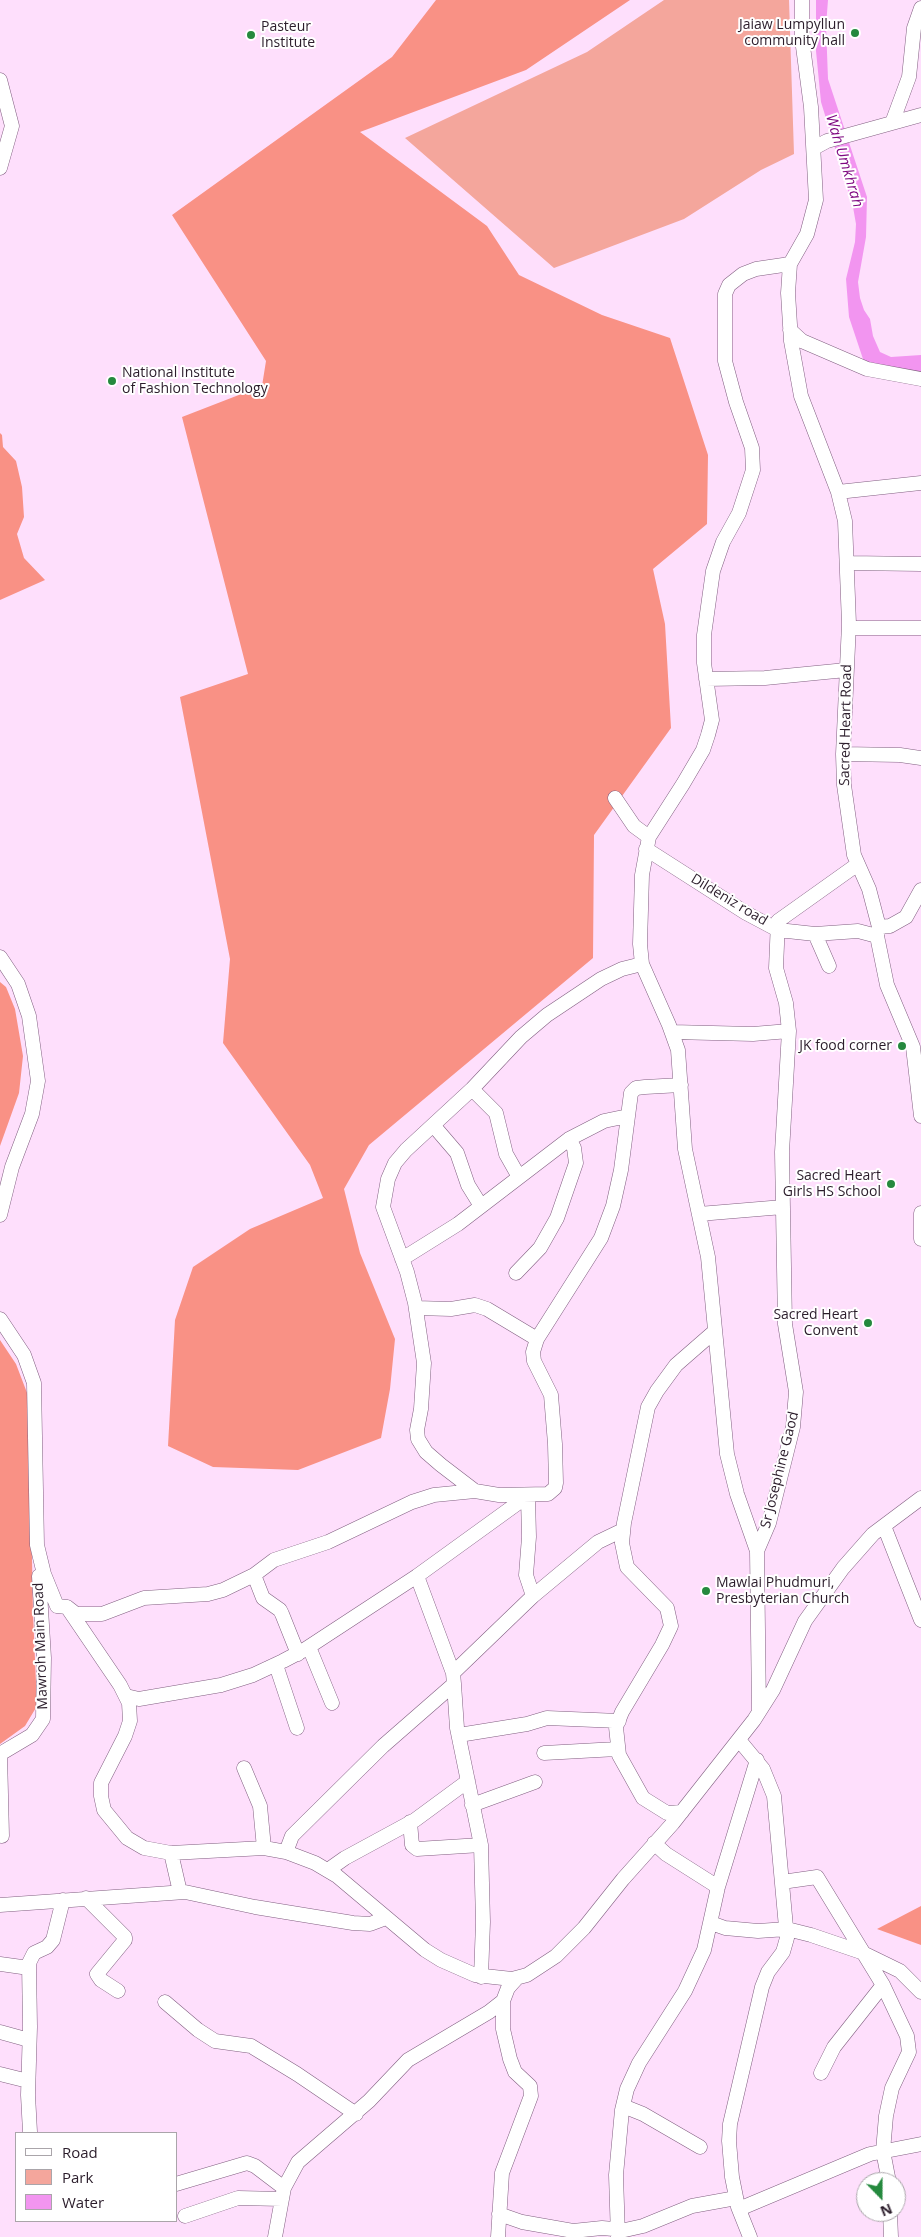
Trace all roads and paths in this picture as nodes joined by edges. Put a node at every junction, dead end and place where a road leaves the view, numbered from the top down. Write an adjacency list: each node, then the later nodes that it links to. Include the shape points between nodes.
1 (802, 0): 6 (street, via 802,39)
2 (921, 8): 5 (street, via 914,28 909,77)
3 (0, 80): 7 (street, via 12,126)
4 (921, 115): 5 (street)
5 (892, 123): 6 (street, via 827,141)
6 (814, 148): 8 (street, via 816,200 807,234)
7 (0, 168)
8 (790, 264): 9 (street, Sacred Heart Road); 18 (street, via 743,274 729,285 726,294 725,361 754,460 739,513 712,571 704,635)
9 (790, 330): 10 (street, via 802,341 866,369); 12 (street, Sacred Heart Road, via 802,396)
10 (921, 379)
11 (921, 483): 12 (street)
12 (838, 492): 13 (street, Sacred Heart Road, via 845,522)
13 (848, 563): 14 (street); 15 (street, Sacred Heart Road)
14 (921, 564)
15 (849, 628): 16 (street); 17 (street, Sacred Heart Road)
16 (921, 628)
17 (846, 670): 18 (street); 19 (street, Sacred Heart Road)
18 (706, 680): 22 (street, via 712,720 703,750)
19 (843, 754): 20 (street); 23 (street, Sacred Heart Road, via 844,785)
20 (921, 758)
21 (614, 798): 22 (street, Dildeniz road)
22 (647, 843): 27 (street, Dildeniz road, via 746,913); 31 (street, via 642,875)
23 (858, 864): 27 (street, via 782,916); 28 (street, Sacred Heart Road, via 869,889)
24 (921, 890): 26 (street)
25 (921, 916): 26 (street)
26 (906, 917): 28 (street)
27 (778, 930): 29 (street, Dildeniz road); 33 (street, Sr Josephine Gaod, via 776,968 786,1003)
28 (878, 932): 29 (street, Dildeniz road); 38 (street, Sacred Heart Road, via 890,997 911,1039)
29 (815, 934): 32 (street)
30 (0, 957): 46 (street, via 18,984 29,1016 38,1081 32,1114 12,1167)
31 (642, 964): 34 (street); 36 (street, via 610,974 547,1016 521,1037)
32 (829, 966)
33 (789, 1031): 34 (street, via 753,1034); 43 (street, Sr Josephine Gaod, via 783,1125)
34 (672, 1032): 35 (street, via 678,1050)
35 (681, 1085): 37 (street, via 636,1088 631,1093); 45 (street, via 686,1150)
36 (472, 1089): 39 (street); 41 (street, via 496,1113 506,1154)
37 (628, 1116): 40 (street, via 604,1121); 53 (street, via 621,1170 601,1238)
38 (921, 1116)
39 (433, 1125): 42 (street, via 457,1153 468,1185); 48 (street, via 395,1163 384,1193 383,1206)
40 (569, 1139): 41 (street); 49 (street, via 576,1163 557,1218 540,1248)
41 (519, 1177): 42 (street)
42 (481, 1206): 48 (street)
43 (783, 1207): 45 (street); 60 (street, Sr Josephine Gaod, via 785,1324 796,1404 769,1523)
44 (921, 1213): 47 (street)
45 (699, 1214): 52 (street, via 708,1257)
46 (0, 1215)
47 (921, 1239)
48 (402, 1259): 50 (street)
49 (516, 1273)
50 (416, 1308): 53 (street, via 451,1309 475,1305); 54 (street, via 424,1364 416,1430 418,1439 426,1452)
51 (0, 1319): 59 (street, via 24,1355 34,1383)
52 (714, 1331): 58 (street, via 676,1365 648,1407); 60 (street, via 727,1454)
53 (537, 1339): 55 (street, via 534,1360 551,1395 556,1483 548,1494)
54 (475, 1491): 55 (street); 61 (street, via 434,1495 412,1502 328,1542 274,1560)
55 (529, 1496): 62 (street); 63 (street, via 526,1575)
56 (921, 1498): 57 (street)
57 (884, 1526): 65 (street); 71 (street, via 843,1568 805,1622)
58 (623, 1530): 63 (street, via 598,1542); 72 (street, via 627,1567 667,1608 670,1626)
59 (37, 1545): 64 (street, via 51,1594 57,1606); 78 (street, Mawroh Main Road, via 44,1719 32,1735)
60 (757, 1551): 71 (street, Sr Josephine Gaod)
61 (254, 1575): 64 (street, via 208,1594 144,1598 102,1614 76,1614); 66 (street, via 263,1598 280,1610)
62 (417, 1576): 66 (street); 68 (street)
63 (533, 1596): 68 (street)
64 (67, 1607): 69 (street)
65 (921, 1620)
66 (304, 1650): 67 (street); 70 (street)
67 (276, 1664): 69 (street, via 221,1685 139,1699); 73 (street)
68 (453, 1678): 74 (street); 90 (street, via 292,1836)
69 (126, 1696): 91 (street, via 130,1721 101,1783 104,1810 127,1838 144,1848)
70 (332, 1704)
71 (759, 1712): 75 (street)
72 (619, 1721): 74 (street, via 547,1718); 76 (street)
73 (296, 1728)
74 (459, 1735): 81 (street)
75 (739, 1740): 79 (street); 84 (street)
76 (617, 1749): 77 (street); 84 (street, via 643,1798 666,1813)
77 (544, 1753)
78 (0, 1754): 86 (street)
79 (757, 1760): 93 (street, via 774,1796); 94 (street)
80 (244, 1768): 89 (street, via 260,1806)
81 (468, 1781): 83 (street); 85 (street)
82 (535, 1782): 83 (street)
83 (472, 1805): 88 (street)
84 (682, 1812): 87 (street)
85 (410, 1822): 88 (street, via 414,1848); 92 (street)
86 (2, 1836)
87 (654, 1843): 94 (street); 106 (street, via 584,1928 556,1956)
88 (481, 1846): 105 (street)
89 (264, 1848): 90 (street); 91 (street)
90 (286, 1852): 92 (street)
91 (170, 1853): 95 (street)
92 (328, 1870): 99 (street)
93 (782, 1882): 101 (street); 102 (street, via 817,1877)
94 (718, 1887): 100 (street)
95 (180, 1892): 96 (street); 99 (street, via 353,1923 370,1924)
96 (86, 1898): 97 (street); 108 (street, via 125,1936 98,1974 101,1980)
97 (63, 1900): 98 (street); 104 (street, via 53,1940 31,1956)
98 (0, 1905)
99 (386, 1918): 105 (street, via 425,1950)
100 (711, 1922): 101 (street, via 743,1930); 117 (street, via 704,1950 691,1979 639,2063 626,2090)
101 (786, 1928): 102 (street); 126 (street, via 786,1947 768,1972 762,1987 730,2124 729,2163)
102 (861, 1952): 107 (street); 109 (street, via 900,1971)
103 (0, 1964): 104 (street)
104 (29, 1968): 113 (street)
105 (481, 1977): 106 (street)
106 (517, 1978): 110 (street)
107 (883, 1985): 114 (street, via 834,2048); 122 (street, via 909,2046 892,2088)
108 (118, 1991)
109 (921, 1992)
110 (503, 2001): 118 (street, via 408,2060); 127 (street, via 503,2028 510,2059 515,2072 527,2082 532,2092 502,2174)
111 (165, 2002): 118 (street, via 215,2041 251,2046)
112 (0, 2032): 113 (street)
113 (30, 2040): 116 (street)
114 (821, 2073)
115 (0, 2074): 116 (street)
116 (28, 2081): 119 (street)
117 (623, 2106): 121 (street); 130 (street, via 616,2175)
118 (356, 2114): 125 (street, via 298,2162)
119 (30, 2132)
120 (921, 2144): 122 (street)
121 (700, 2147)
122 (883, 2151): 123 (street); 126 (street)
123 (887, 2172)
124 (178, 2183): 125 (street, via 247,2163 255,2166)
125 (283, 2194): 128 (street, via 238,2198); 131 (street)
126 (737, 2204): 130 (street, via 692,2206); 133 (street)
127 (499, 2214): 130 (street, via 522,2222 572,2231 602,2228); 132 (street)
128 (185, 2216)
129 (890, 2222): 134 (street)
130 (618, 2233)
131 (276, 2237)
132 (498, 2237)
133 (750, 2237)
134 (891, 2237)

